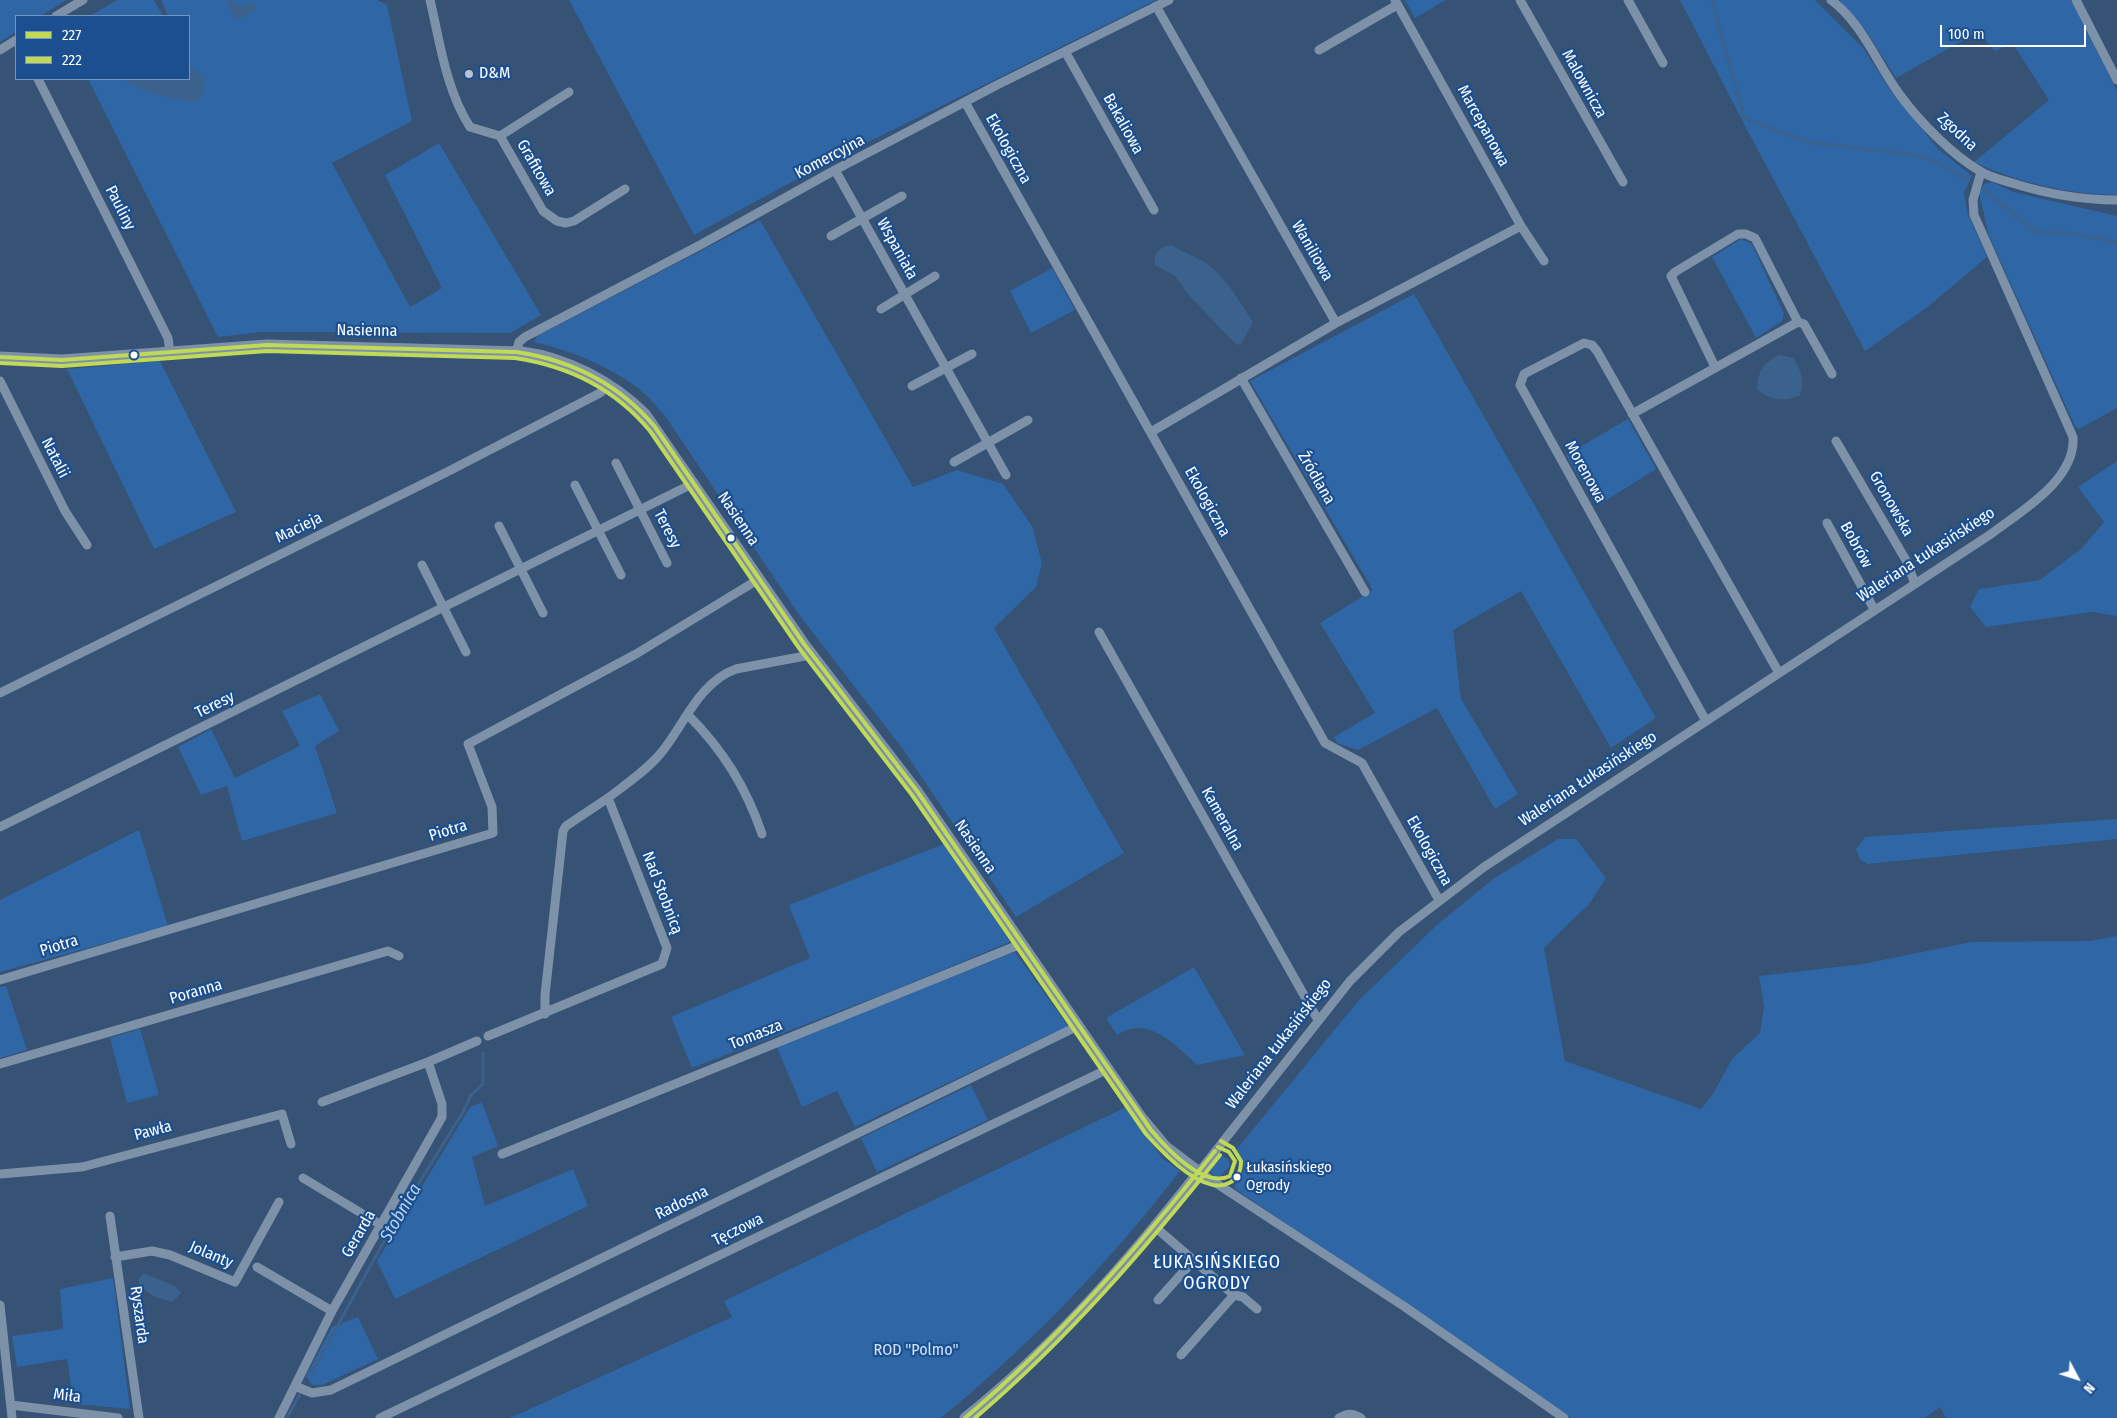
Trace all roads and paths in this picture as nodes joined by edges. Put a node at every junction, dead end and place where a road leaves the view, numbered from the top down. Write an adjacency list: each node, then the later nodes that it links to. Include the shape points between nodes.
1 (83, 0): 10 (street)
2 (430, 0): 20 (street, Grafitowa, via 452,88 464,117 470,127)
3 (1168, 0): 9 (street, Komercyjna)
4 (1520, 0): 23 (street, Malownicza)
5 (1628, 0): 15 (street)
6 (1831, 0): 22 (street, Zgodna, via 1861,33 1900,96 1955,155)
7 (2076, 0): 17 (street)
8 (1396, 2): 13 (street, Marcepanowa); 29 (street, Marcepanowa)
9 (1156, 6): 14 (street, Komercyjna); 36 (street, Waniliowa)
10 (58, 15)
11 (15, 41): 12 (street)
12 (0, 50)
13 (1319, 50)
14 (1066, 53): 19 (street, Komercyjna); 27 (street, Bakaliowa)
15 (1662, 63)
16 (39, 80): 37 (street, Pauliny, via 168,338)
17 (2117, 80)
18 (569, 92): 20 (street, Grafitowa)
19 (965, 102): 21 (street, Komercyjna); 50 (street, Ekologiczna)
20 (500, 136): 24 (street, Grafitowa, via 543,211 557,220 574,221)
21 (835, 170): 28 (street, Wspaniała); 38 (street, Komercyjna, via 525,337 519,342)
22 (1981, 172): 26 (street, Zgodna, via 2051,195); 68 (street, Waleriana Łukasińskiego, via 1972,200 1974,215 2069,427 2073,454 2064,472 2038,498 1991,534)
23 (1623, 182)
24 (625, 188)
25 (902, 196): 28 (street, Wspaniała)
26 (2117, 200)
27 (1154, 210)
28 (862, 218): 30 (street, Wspaniała); 33 (street, Wspaniała)
29 (1521, 226): 31 (street, Marcepanowa); 36 (street)
30 (831, 236)
31 (1544, 261)
32 (935, 276): 33 (street, Wspaniała)
33 (905, 294): 34 (street, Wspaniała); 42 (street, Wspaniała)
34 (881, 309)
35 (1798, 322): 41 (street); 41 (street, via 1755,238 1738,234 1671,276); 43 (street, via 1804,324)
36 (1336, 323): 44 (street)
37 (170, 352): 38 (street, Nasienna, via 267,345); 40 (street, Nasienna, via 62,360)
38 (516, 352): 46 (street, Nasienna, via 555,359)
39 (972, 354): 42 (street)
40 (0, 357)
41 (1715, 367): 48 (street)
42 (946, 368): 47 (street); 52 (street, Wspaniała)
43 (1832, 374)
44 (1241, 378): 50 (street); 69 (street, Źródlana)
45 (0, 381): 62 (street, Natalii, via 65,511)
46 (609, 385): 56 (street, Nasienna, via 645,414); 77 (street, Macieja, via 600,393 447,472)
47 (912, 386)
48 (1632, 414): 76 (street, Morenowa); 79 (street, Morenowa, via 1592,345 1584,343 1524,374 1521,379 1520,384)
49 (1028, 420): 52 (street)
50 (1151, 432): 83 (street, Ekologiczna, via 1325,743 1362,763)
51 (1836, 441): 68 (street, Gronowska, via 1907,562)
52 (988, 442): 53 (street); 55 (street, Wspaniała)
53 (954, 462)
54 (616, 464): 58 (street, Teresy)
55 (1006, 475)
56 (694, 483): 58 (street, Teresy); 67 (street, Nasienna)
57 (575, 485): 61 (street)
58 (640, 509): 61 (street, Teresy); 63 (street, Teresy)
59 (1826, 523): 71 (street, Bobrów)
60 (499, 526): 65 (street)
61 (598, 530): 65 (street, Teresy); 66 (street)
62 (87, 546)
63 (667, 563)
64 (422, 565): 70 (street)
65 (521, 569): 70 (street, Teresy); 72 (street)
66 (621, 575)
67 (759, 579): 75 (street, Nasienna); 86 (street, Piotra, via 636,654 468,744 492,807 493,833)
68 (1915, 584): 71 (street, Waleriana Łukasińskiego)
69 (1365, 592)
70 (444, 608): 74 (street); 81 (street, Teresy)
71 (1874, 609): 76 (street, Waleriana Łukasińskiego)
72 (543, 613)
73 (1099, 632): 88 (street, Kameralna)
74 (466, 652)
75 (811, 652): 78 (street, via 805,656 726,672 713,681); 84 (street, Nasienna, via 907,776)
76 (1779, 673): 79 (street, Waleriana Łukasińskiego)
77 (0, 693)
78 (688, 716): 80 (street, via 661,754); 82 (street, via 736,774)
79 (1706, 721): 83 (street, Waleriana Łukasińskiego, via 1484,867)
80 (608, 798): 87 (street, via 563,831); 87 (street, Nad Stobnicą, via 667,948 662,964)
81 (0, 828)
82 (762, 834)
83 (1440, 900): 88 (street, Waleriana Łukasińskiego, via 1382,948)
84 (1021, 944): 89 (street, Nasienna); 97 (street, Tomasza)
85 (400, 956): 93 (street, Poranna, via 388,952)
86 (0, 980)
87 (544, 1014): 90 (street, Nad Stobnicą)
88 (1318, 1020): 98 (street, Waleriana Łukasińskiego)
89 (1078, 1026): 94 (street, Nasienna); 115 (street, Radosna, via 331,1390 312,1393)
90 (488, 1036)
91 (477, 1041): 92 (street)
92 (428, 1062): 95 (street); 103 (street, Gerarda, via 442,1104 442,1117)
93 (0, 1064)
94 (1108, 1069): 98 (street, Nasienna, via 1155,1135); 122 (street, Tęczowa)
95 (322, 1102)
96 (291, 1144): 99 (street, Pawła, via 282,1114 82,1167)
97 (502, 1154)
98 (1199, 1172): 104 (street, Waleriana Łukasińskiego); 125 (street, via 1405,1307)
99 (0, 1174)
100 (303, 1178): 103 (street)
101 (279, 1202): 105 (street, Jolanty, via 236,1282 170,1254 152,1251)
102 (110, 1216): 105 (street, Ryszarda)
103 (382, 1225): 112 (street, Gerarda)
104 (1155, 1227): 106 (street); 117 (street, Waleriana Łukasińskiego, via 1084,1308)
105 (115, 1257): 120 (street, Ryszarda)
106 (1193, 1261): 108 (street); 109 (street)
107 (257, 1267): 112 (street)
108 (1234, 1295): 111 (street, via 1243,1296); 114 (street)
109 (1158, 1300)
110 (0, 1305): 113 (street)
111 (1257, 1309)
112 (332, 1311): 115 (street, Gerarda)
113 (1, 1320): 116 (street)
114 (1181, 1355)
115 (296, 1386): 121 (street, Gerarda)
116 (12, 1405): 118 (street); 119 (street, Miła)
117 (968, 1417)
118 (12, 1418)
119 (118, 1418)
120 (139, 1418)
121 (278, 1418)
122 (380, 1418)
123 (1338, 1418): 124 (street, via 1353,1414)
124 (1361, 1418)
125 (1564, 1418)

